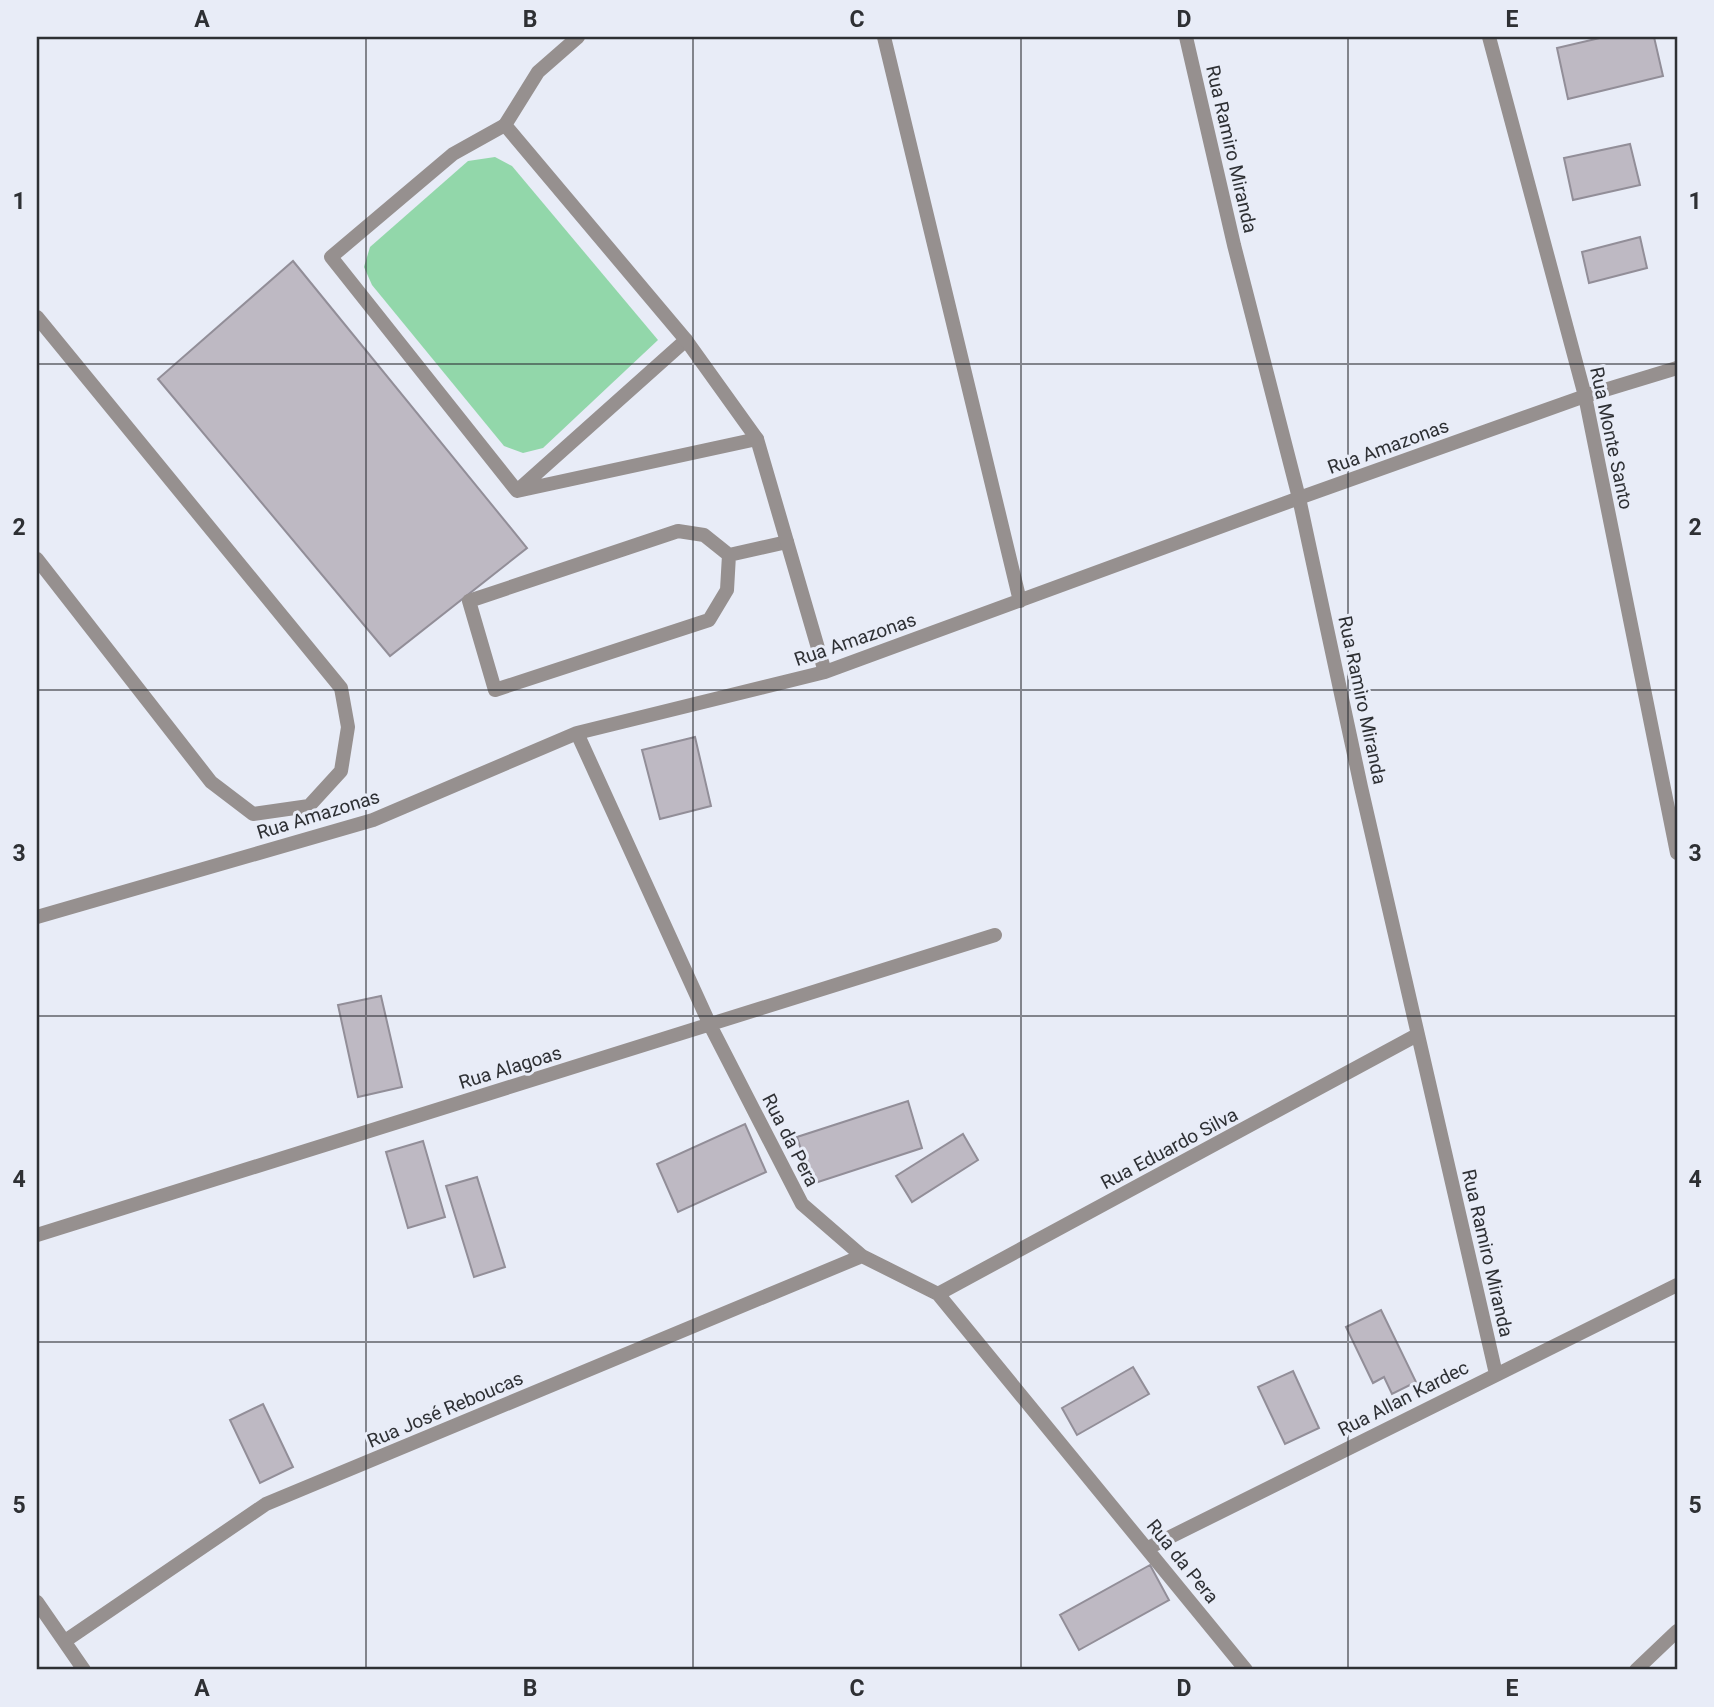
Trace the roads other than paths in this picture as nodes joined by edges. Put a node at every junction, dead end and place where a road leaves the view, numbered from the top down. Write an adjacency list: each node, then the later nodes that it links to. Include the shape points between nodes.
1 (578, 37): 5 (street, via 538,72)
2 (884, 37): 16 (street)
3 (1186, 37): 12 (street, Rua Ramiro Miranda)
4 (1489, 37): 9 (street, Rua Monte Santo)
5 (505, 125): 7 (street); 11 (street, via 453,154 331,257)
6 (37, 317): 15 (street, via 341,688 348,727 341,771 309,807 253,814 211,782)
7 (686, 340): 10 (street); 11 (street)
8 (1677, 368): 9 (street, Rua Amazonas)
9 (1585, 397): 12 (street, Rua Amazonas); 19 (street, Rua Monte Santo)
10 (757, 439): 11 (street); 13 (street)
11 (516, 491)
12 (1299, 498): 16 (street, Rua Amazonas); 24 (street, Rua Ramiro Miranda)
13 (787, 542): 14 (street); 17 (street)
14 (729, 555): 14 (street, via 704,535 678,531 469,601 495,690 709,621 727,590)
15 (37, 559)
16 (1020, 601): 17 (street, Rua Amazonas)
17 (825, 672): 18 (street, Rua Amazonas)
18 (578, 733): 21 (street, Rua Amazonas, via 373,820); 23 (street, Rua da Pera)
19 (1673, 820): 20 (street, Rua Monte Santo)
20 (1677, 853)
21 (37, 917)
22 (995, 935): 23 (street, Rua Alagoas)
23 (710, 1025): 25 (street, Rua Alagoas); 26 (street, Rua da Pera, via 802,1204)
24 (1417, 1035): 28 (street, Rua Eduardo Silva); 29 (street, Rua Ramiro Miranda)
25 (37, 1235)
26 (862, 1256): 28 (street, Rua da Pera); 33 (street, Rua José Reboucas, via 266,1504)
27 (1677, 1285): 29 (street, Rua Allan Kardec)
28 (938, 1294): 30 (street, Rua da Pera)
29 (1496, 1374): 30 (street, Rua Allan Kardec)
30 (1148, 1548): 36 (street, Rua da Pera)
31 (37, 1602): 33 (street)
32 (1677, 1631): 34 (street)
33 (65, 1640): 35 (street)
34 (1645, 1668)
35 (84, 1670)
36 (1246, 1670)

